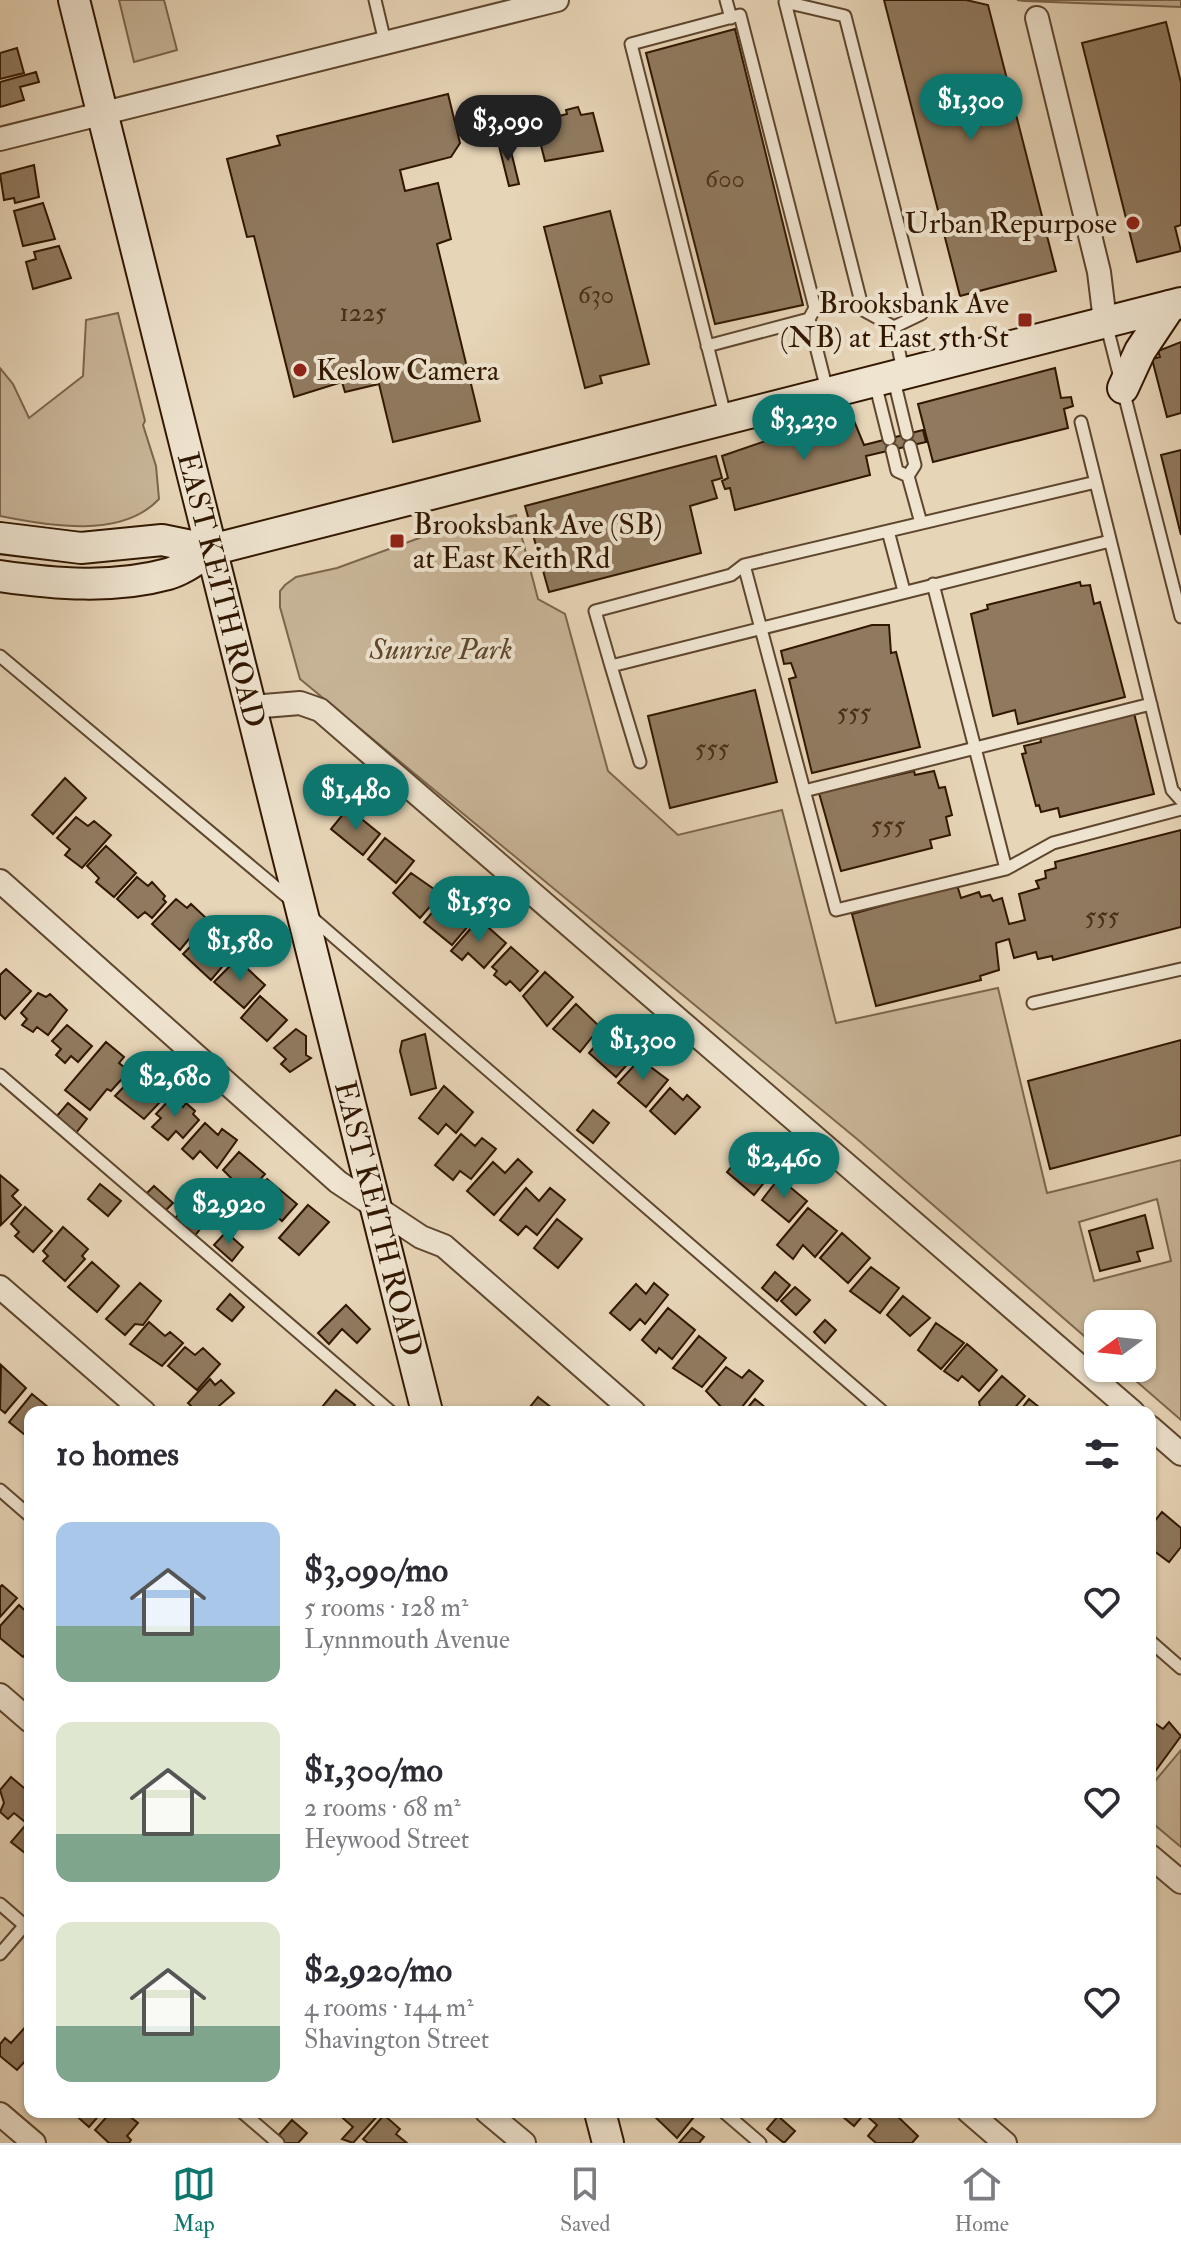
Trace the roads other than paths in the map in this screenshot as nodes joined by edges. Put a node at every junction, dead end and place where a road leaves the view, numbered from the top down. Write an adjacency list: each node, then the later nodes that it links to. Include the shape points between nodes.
1 (74, 0): 8 (main road, EAST KEITH ROAD)
2 (375, 0): 7 (lane)
3 (557, 0): 7 (street)
4 (726, 0): 5 (lane)
5 (731, 18): 11 (lane, via 740,15 815,308); 14 (lane, via 631,44)
6 (1037, 18): 12 (street, via 1099,272)
7 (385, 42): 8 (street)
8 (103, 111): 9 (street); 26 (main road, EAST KEITH ROAD)
9 (0, 139)
10 (1175, 304): 12 (main road); 16 (main road, via 1140,351)
11 (809, 319): 14 (lane); 17 (lane)
12 (1105, 321): 15 (main road); 16 (lane)
13 (894, 327): 13 (lane, via 863,310 785,2 845,16 921,314); 15 (lane)
14 (707, 346): 18 (lane)
15 (890, 375): 17 (main road); 20 (lane, via 915,465); 20 (lane, via 890,444 897,471)
16 (1123, 388): 31 (lane)
17 (827, 391): 18 (main road)
18 (726, 417): 26 (main road)
19 (1081, 422): 21 (lane)
20 (908, 476): 22 (lane)
21 (1096, 482): 22 (lane); 25 (lane)
22 (921, 523): 23 (lane)
23 (888, 531): 27 (lane); 30 (lane)
24 (0, 538): 26 (main road, via 81,548 162,540)
25 (1110, 541): 29 (lane); 35 (lane)
26 (211, 550): 28 (main road, via 171,574 107,583 45,583); 36 (main road, EAST KEITH ROAD)
27 (744, 565): 32 (lane); 34 (lane, via 731,575 595,611)
28 (0, 576)
29 (933, 584): 30 (lane); 37 (lane)
30 (904, 591): 32 (lane)
31 (1181, 617)
32 (760, 626): 34 (lane); 39 (lane)
33 (0, 656): 44 (lane)
34 (611, 666): 38 (lane)
35 (1151, 704): 37 (lane); 40 (lane, via 1172,790)
36 (252, 707): 44 (main road, EAST KEITH ROAD); 55 (street, via 300,703 320,710)
37 (975, 747): 39 (lane); 42 (lane)
38 (640, 762)
39 (804, 791): 42 (lane, via 836,910)
40 (1181, 800)
41 (1181, 809): 42 (lane, via 1053,843)
42 (1006, 869)
43 (0, 881): 48 (street, via 338,1182)
44 (303, 910): 48 (main road, EAST KEITH ROAD); 54 (lane)
45 (1181, 969): 46 (lane)
46 (1033, 1003)
47 (0, 1075): 51 (lane)
48 (379, 1209): 52 (main road, EAST KEITH ROAD); 53 (street, via 444,1246)
49 (0, 1287): 50 (street)
50 (137, 1406)
51 (384, 1406)
52 (426, 1406)
53 (627, 1406)
54 (876, 1406)
55 (1126, 1406)
56 (1156, 1432): 57 (street)
57 (1181, 1454)
58 (0, 1490): 59 (lane)
59 (24, 1511)
60 (1156, 1646): 61 (lane)
61 (1181, 1668)
62 (0, 1695): 63 (street)
63 (24, 1716)
64 (1156, 1861): 65 (street)
65 (1181, 1882)
66 (0, 1904): 67 (lane)
67 (24, 1925)
68 (24, 1931): 69 (lane)
69 (0, 1954)
70 (0, 2114): 76 (street)
71 (249, 2118): 77 (lane)
72 (494, 2118): 78 (street)
73 (602, 2118): 79 (main road)
74 (731, 2118): 80 (lane)
75 (976, 2118): 81 (street)
76 (34, 2143)
77 (278, 2143)
78 (524, 2143)
79 (608, 2143)
80 (760, 2143)
81 (1005, 2143)

